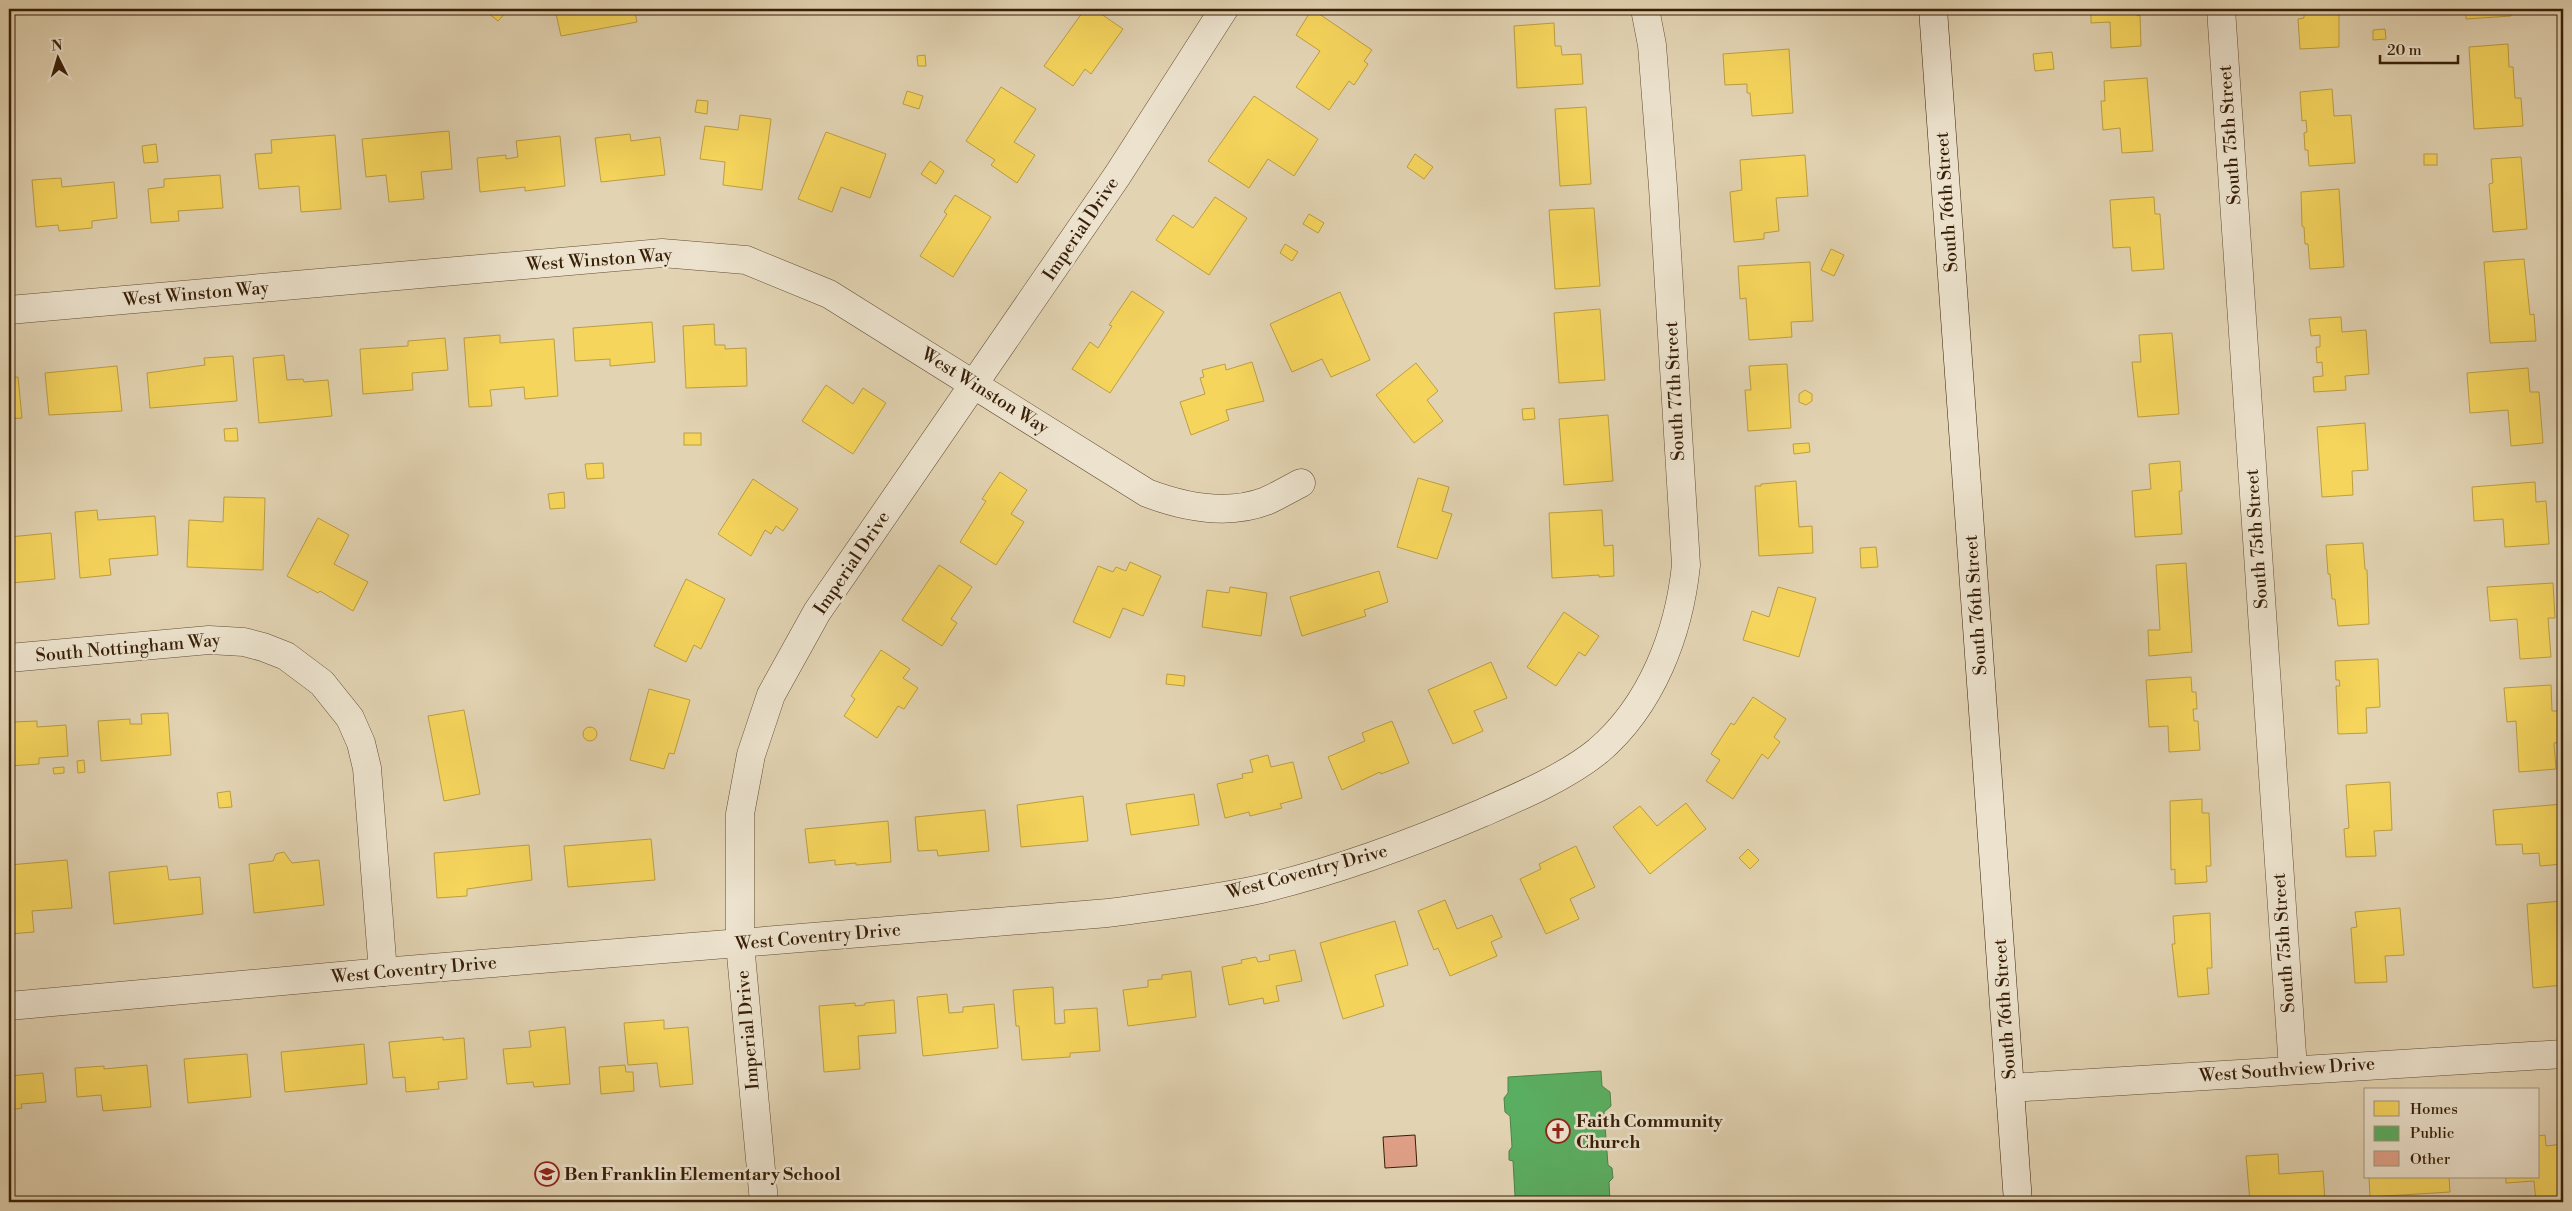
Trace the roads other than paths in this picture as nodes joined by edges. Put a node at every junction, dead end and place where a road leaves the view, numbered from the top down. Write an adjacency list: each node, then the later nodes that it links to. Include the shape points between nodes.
1 (1224, 9): 6 (street, Imperial Drive, via 1117,176)
2 (1645, 9): 9 (street, South 77th Street, via 1652,45 1662,178 1686,565 1677,618 1667,650 1638,704)
3 (1933, 9): 15 (street, South 76th Street)
4 (2221, 9): 14 (street, South 75th Street)
5 (9, 310): 6 (street, West Winston Way, via 662,253 746,260 829,294)
6 (975, 384): 7 (street, West Winston Way, via 1147,494 1174,503 1229,508 1264,501); 10 (street, Imperial Drive, via 818,612 771,695 751,755 740,814)
7 (1301, 483)
8 (9, 658): 11 (street, South Nottingham Way, via 227,640 263,647 286,656 322,682 350,718 367,768)
9 (1598, 750): 10 (street, West Coventry Drive, via 1573,768 1512,800 1424,838 1345,866 1260,889 1108,912)
10 (740, 944): 11 (street, West Coventry Drive); 16 (street, Imperial Drive)
11 (383, 972): 12 (street, West Coventry Drive)
12 (9, 1006)
13 (2563, 1054): 14 (street, West Southview Drive)
14 (2293, 1069): 15 (street, West Southview Drive)
15 (2010, 1088): 17 (street, South 76th Street)
16 (764, 1202)
17 (2018, 1202)

